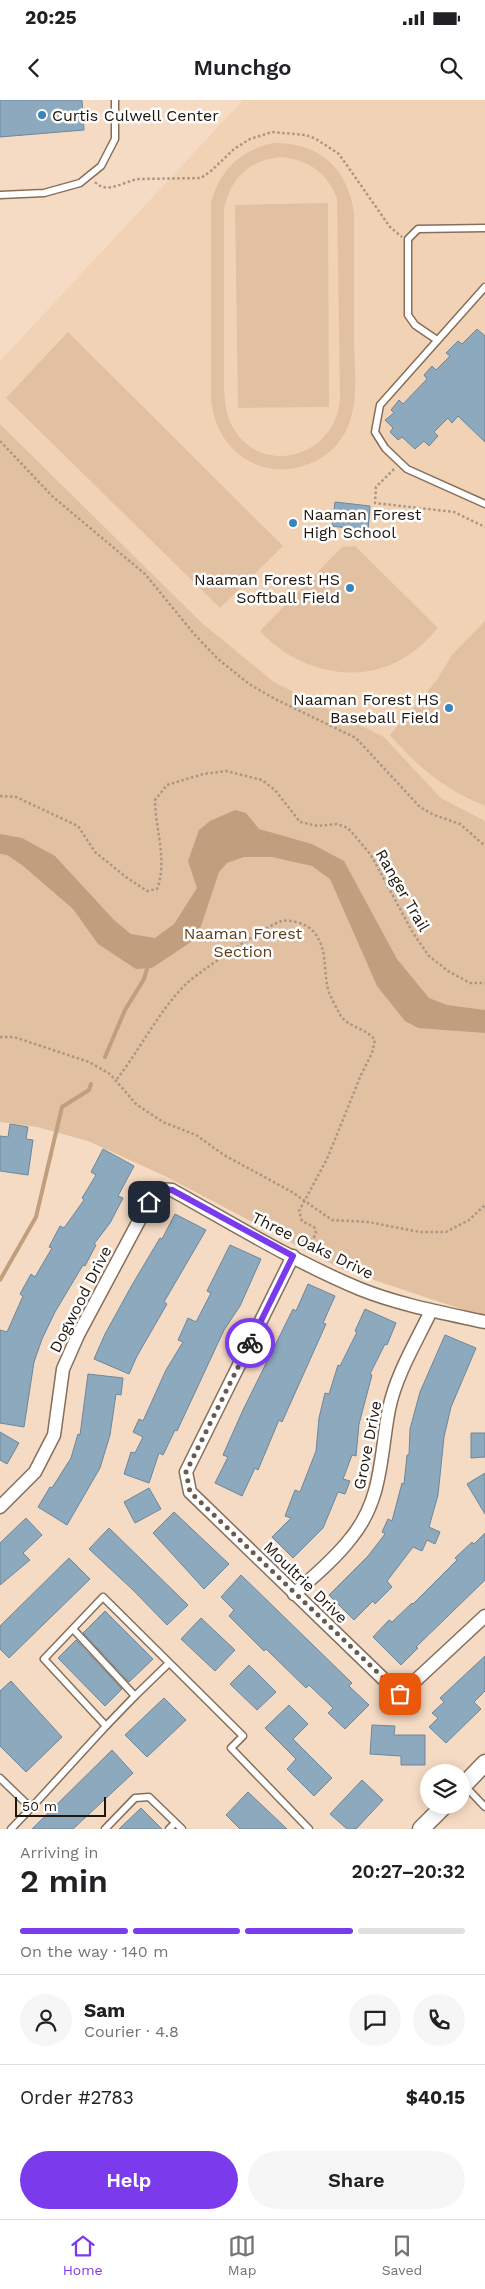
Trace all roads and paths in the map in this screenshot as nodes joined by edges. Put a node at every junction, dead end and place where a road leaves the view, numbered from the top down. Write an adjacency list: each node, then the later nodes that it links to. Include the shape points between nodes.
1 (115, 100): 3 (lane, via 115,139 101,166 80,183 44,193)
2 (95, 182): 5 (path, via 105,189 139,179 201,178 250,138 281,132 306,135 340,154 390,227 398,236)
3 (0, 195)
4 (485, 228): 5 (lane, via 418,229)
5 (408, 239): 7 (lane, via 408,315 415,325)
6 (485, 287): 7 (lane)
7 (438, 340): 9 (lane, via 380,405 375,432 385,448)
8 (0, 441): 13 (path, via 52,496 145,574 218,659 274,699 356,738 420,807 460,824)
9 (400, 462): 10 (lane, via 407,469); 11 (path, via 376,487 375,504 454,512)
10 (485, 504)
11 (485, 527)
12 (0, 796): 14 (path, Ranger Trail, via 16,797 78,826 96,852 147,891 157,889 160,882 155,800 167,785 226,771 262,780 275,790 300,822 318,826 337,824 348,828 371,855 429,956 470,983)
13 (485, 846)
14 (485, 982)
15 (0, 1037): 16 (path, via 14,1037 71,1055 90,1062)
16 (117, 1079): 18 (path, via 137,1105 163,1122 196,1135); 18 (path, via 159,1017 187,983 282,920 298,922 312,930 323,947 328,990 341,1016 375,1040 327,1159)
17 (162, 1188): 21 (street, Three Oaks Drive, via 172,1190); 24 (street, Dogwood Drive, via 149,1202 63,1369 54,1435 35,1472)
18 (304, 1202): 19 (path, via 332,1220 368,1222 420,1232 446,1232 469,1220); 20 (path, via 298,1211 302,1221 314,1227 316,1233)
19 (485, 1205)
20 (306, 1253)
21 (293, 1256): 22 (street, Three Oaks Drive, via 361,1290); 25 (street, Moultrie Drive, via 186,1472 190,1492)
22 (431, 1311): 23 (street, Three Oaks Drive); 25 (street, Grove Drive, via 398,1379 377,1489 365,1515 352,1538)
23 (485, 1322)
24 (0, 1508)
25 (294, 1594): 26 (street, Moultrie Drive, via 400,1694)
26 (485, 1616)
27 (73, 1629): 28 (lane, via 103,1597); 29 (lane); 30 (lane, via 44,1659)
28 (169, 1663): 29 (lane); 43 (lane, via 243,1736 231,1748)
29 (135, 1696): 30 (lane)
30 (106, 1726): 36 (lane)
31 (485, 1763): 33 (street)
32 (0, 1778): 36 (lane)
33 (470, 1779)
34 (470, 1793): 35 (lane)
35 (485, 1807)
36 (31, 1808): 39 (lane)
37 (436, 1814): 44 (street)
38 (176, 1823): 40 (lane, via 149,1797 135,1798); 41 (lane); 42 (lane)
39 (11, 1829)
40 (105, 1829)
41 (169, 1829)
42 (182, 1829)
43 (309, 1829)
44 (421, 1829)

